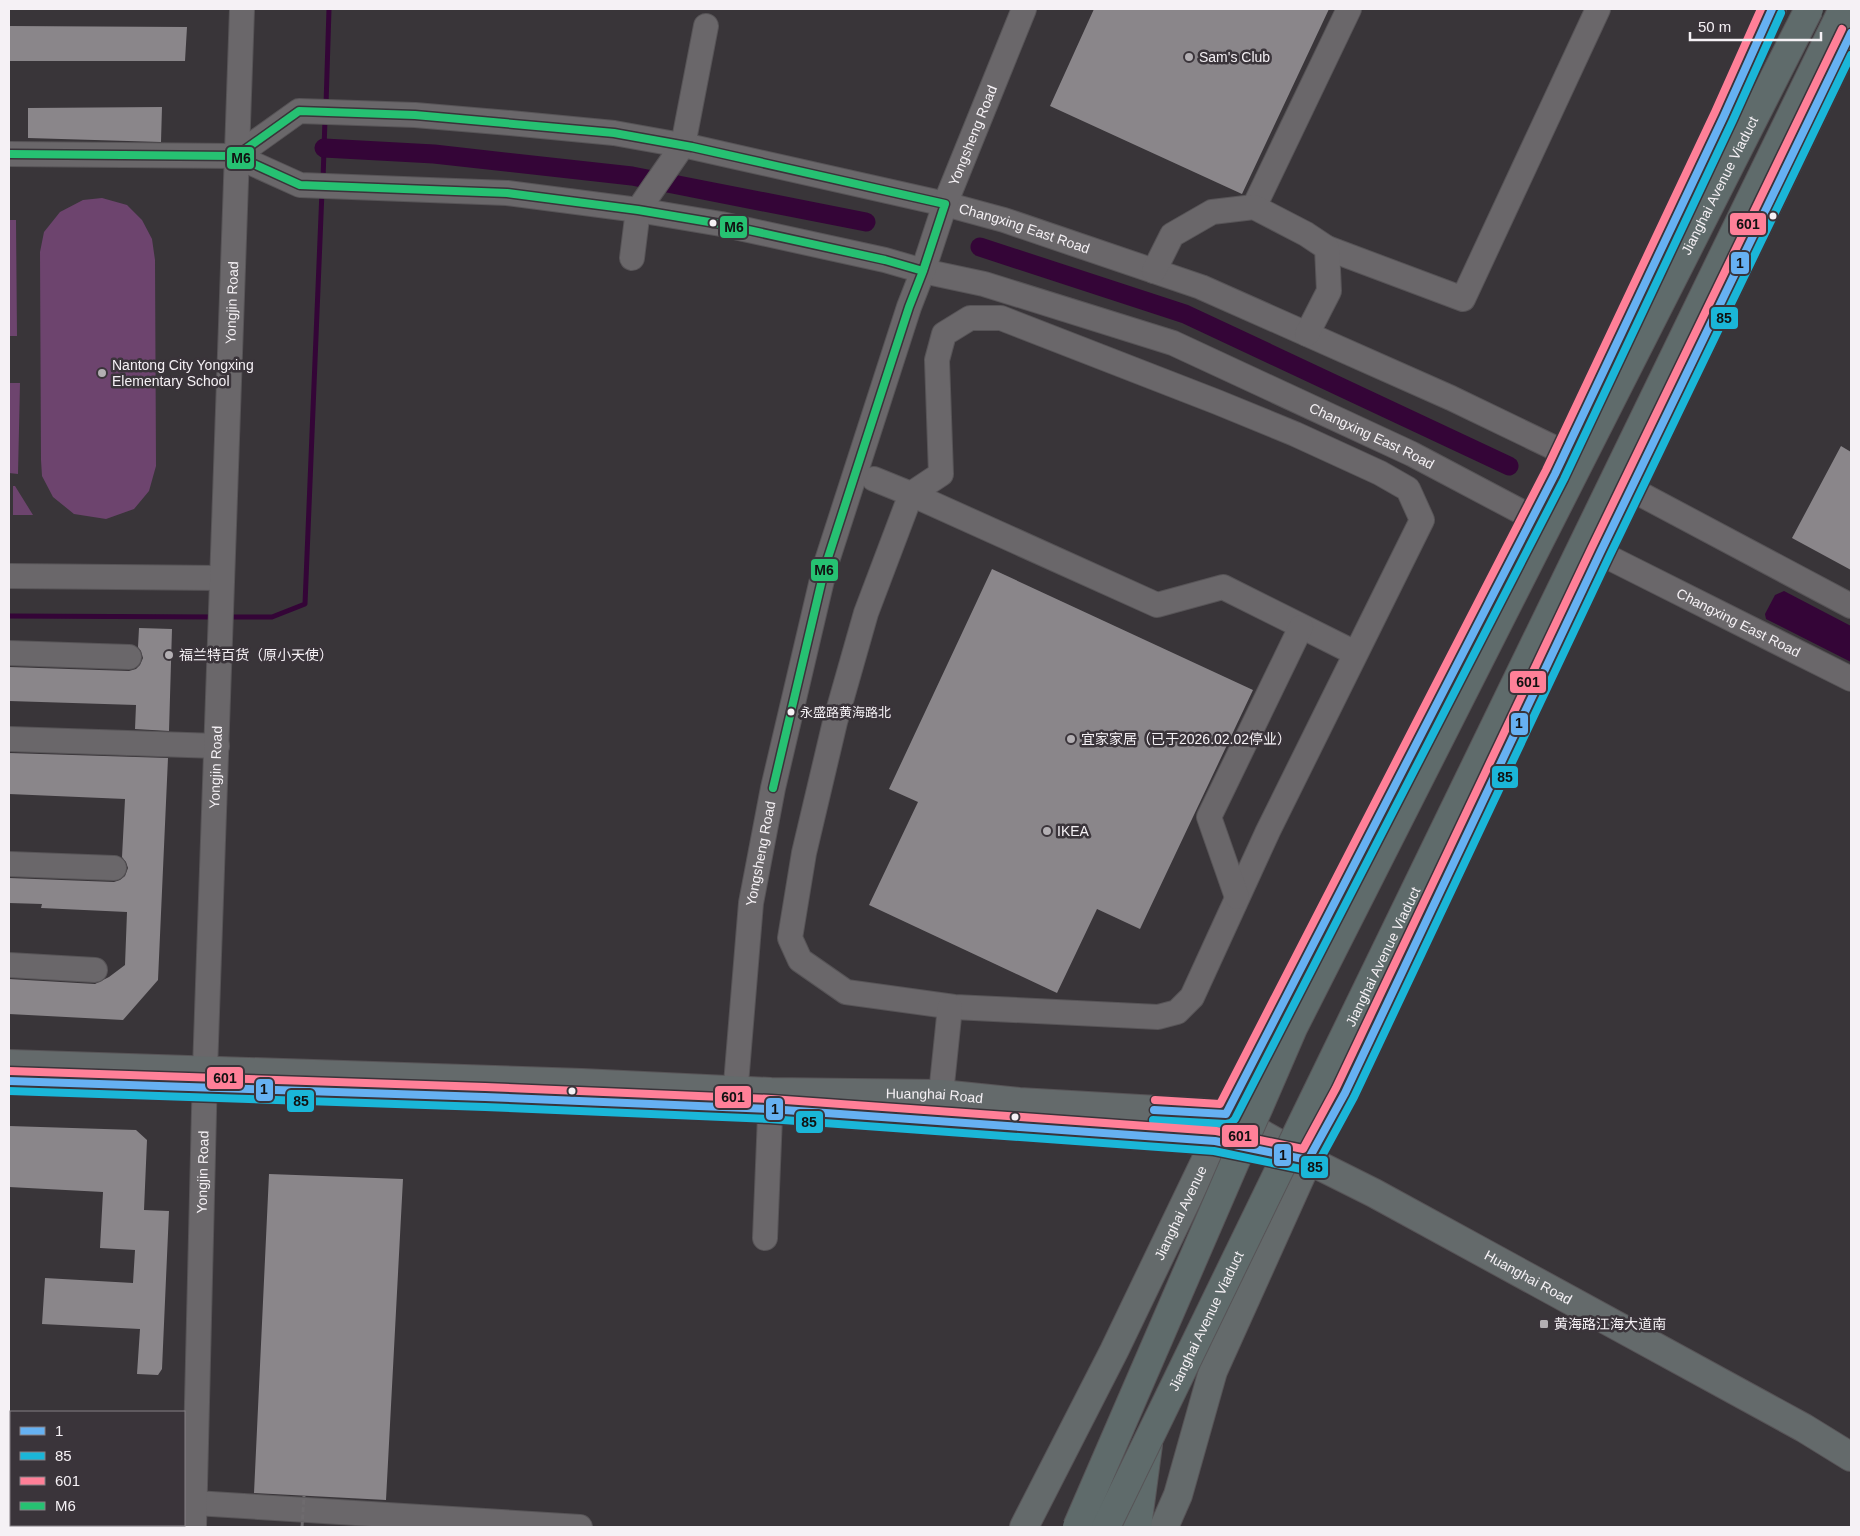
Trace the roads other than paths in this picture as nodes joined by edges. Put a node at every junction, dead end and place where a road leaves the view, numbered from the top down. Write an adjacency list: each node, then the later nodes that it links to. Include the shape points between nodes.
1 (242, 9): 12 (street, Yongjin Road)
2 (1024, 9): 13 (street, Yongsheng Road)
3 (1348, 9): 14 (street)
4 (1598, 9): 16 (street, via 1463,299)
5 (1772, 9): 21 (main road, Jianghai Avenue)
6 (1809, 9): 59 (highway, Jianghai Avenue Viaduct, bridge, via 1293,1028)
7 (1843, 9): 53 (highway, Jianghai Avenue Viaduct, bridge)
8 (706, 26): 10 (street)
9 (1851, 33): 23 (main road)
10 (683, 145): 12 (street, Changxing East Road, via 614,133 415,116 299,111); 13 (street, Changxing East Road); 15 (street)
11 (9, 154): 12 (street)
12 (236, 156): 15 (street, Changxing East Road, via 300,185 507,193); 28 (street, Yongjin Road)
13 (945, 204): 18 (street, Yongsheng Road); 19 (street, Changxing East Road, via 1004,220)
14 (1254, 207): 16 (street); 19 (street, via 1212,212 1172,235)
15 (638, 210): 17 (street); 18 (street, Changxing East Road, via 731,226)
16 (1327, 248): 20 (street, via 1328,291)
17 (632, 258)
18 (923, 271): 25 (street, Changxing East Road, via 984,284 1173,344 1412,454); 47 (street, Yongsheng Road, via 826,567 773,788 751,903)
19 (1154, 271): 20 (street, Changxing East Road, via 1201,287)
20 (1307, 334): 21 (street, Changxing East Road)
21 (1565, 453): 25 (main road, Jianghai Avenue)
22 (874, 479): 24 (street)
23 (1631, 489): 26 (main road); 29 (street)
24 (911, 494): 30 (street, via 1157,605 1223,587); 32 (street, via 941,474 937,360 944,334 970,318 1001,318 1295,434 1408,489 1422,520); 42 (street, via 866,613 835,722 804,853 790,938 800,960 846,992)
25 (1533, 518): 49 (main road, Jianghai Avenue)
26 (1600, 553): 34 (street, Changxing East Road); 51 (main road, via 1345,1093)
27 (9, 576): 28 (street)
28 (222, 585): 36 (street, Yongjin Road)
29 (1851, 606)
30 (1301, 627): 32 (street); 39 (street, via 1209,818)
31 (9, 653): 33 (street)
32 (1356, 653): 39 (street)
33 (129, 657)
34 (1851, 679)
35 (9, 739): 36 (street)
36 (217, 746): 44 (street, Yongjin Road)
37 (9, 864): 38 (street)
38 (114, 868)
39 (1237, 897): 42 (street, via 1192,996 1177,1012 1158,1017)
40 (9, 965): 41 (street)
41 (95, 970)
42 (950, 1007): 46 (street)
43 (9, 1064): 44 (main road, Huanghai Road)
44 (205, 1078): 45 (main road, Huanghai Road); 47 (main road, Huanghai Road); 55 (street, Yongjin Road)
45 (9, 1080)
46 (941, 1094): 48 (main road, Huanghai Road); 49 (main road, Huanghai Road, via 1019,1102)
47 (735, 1099): 48 (main road, Huanghai Road)
48 (771, 1101): 50 (main road, Huanghai Road); 52 (street)
49 (1226, 1114): 50 (main road, Jianghai Avenue); 51 (main road, Huanghai Road)
50 (1215, 1141): 51 (main road, Huanghai Road); 58 (main road, Jianghai Avenue, via 1114,1351)
51 (1308, 1160): 54 (main road, Huanghai Road, via 1796,1423); 62 (main road, via 1212,1371 1178,1496)
52 (765, 1238)
53 (1150, 1435): 60 (highway, Jianghai Avenue Viaduct, bridge); 61 (highway)
54 (1851, 1457)
55 (195, 1502): 56 (street, Yongjin Road); 57 (street)
56 (194, 1527)
57 (580, 1527)
58 (1024, 1527)
59 (1077, 1527)
60 (1106, 1527)
61 (1137, 1527)
62 (1164, 1527)

